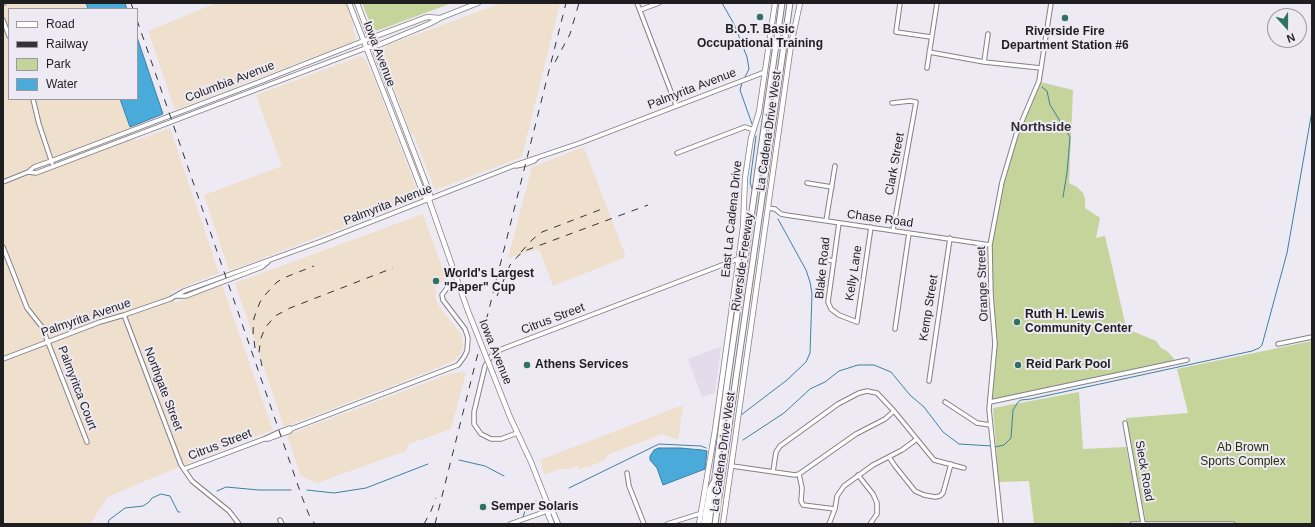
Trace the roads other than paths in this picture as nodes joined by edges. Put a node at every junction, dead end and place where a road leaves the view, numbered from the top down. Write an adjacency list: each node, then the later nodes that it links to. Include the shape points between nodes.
1 (349, 3): 21 (main road, Iowa Avenue)
2 (357, 3): 20 (main road, Iowa Avenue)
3 (478, 3): 15 (main road, Columbia Avenue)
4 (638, 3): 14 (street)
5 (659, 3): 14 (street)
6 (775, 3): 30 (main road, East La Cadena Drive)
7 (782, 3): 90 (highway, Riverside Freeway)
8 (790, 3): 24 (highway, Riverside Freeway)
9 (794, 3): 24 (highway)
10 (800, 3): 51 (main road, La Cadena Drive West)
11 (900, 3): 19 (street, via 896,32)
12 (937, 3): 19 (street)
13 (1051, 3): 29 (street, Orange Street)
14 (640, 10): 38 (street)
15 (440, 18): 20 (main road, Columbia Avenue, via 427,17); 22 (main road, Columbia Avenue)
16 (3, 20): 17 (street)
17 (8, 33)
18 (988, 34): 26 (street)
19 (931, 37): 25 (street)
20 (371, 38): 21 (main road, Columbia Avenue); 22 (main road, Iowa Avenue)
21 (363, 41): 23 (main road, Iowa Avenue); 27 (street, Columbia Avenue)
22 (374, 46): 23 (main road, Columbia Avenue); 50 (main road, Iowa Avenue, via 430,194)
23 (366, 48): 32 (street, Columbia Avenue); 50 (main road, Iowa Avenue, via 424,196)
24 (784, 49): 91 (highway, Riverside Freeway)
25 (929, 52): 26 (street); 28 (street)
26 (984, 62): 29 (street)
27 (297, 67): 31 (street, Columbia Avenue); 32 (street)
28 (927, 68)
29 (1041, 68): 58 (street, Orange Street, via 1039,81 1016,135 1002,182)
30 (765, 72): 38 (street, Palmyrita Avenue); 39 (main road, East La Cadena Drive)
31 (282, 73): 33 (street); 34 (street, Columbia Avenue)
32 (299, 73): 33 (street, Columbia Avenue)
33 (284, 79): 37 (street, Columbia Avenue)
34 (216, 98): 37 (street); 40 (street, Columbia Avenue)
35 (33, 100): 43 (street)
36 (892, 103): 55 (street, Clark Street, via 916,102)
37 (218, 104): 41 (street, Columbia Avenue)
38 (676, 105): 50 (street, Palmyrita Avenue)
39 (754, 130): 42 (street, via 745,127); 60 (main road, East La Cadena Drive, via 745,178 743,227)
40 (98, 143): 41 (street); 43 (street, Columbia Avenue)
41 (100, 148): 44 (street, Columbia Avenue)
42 (677, 153)
43 (51, 161): 44 (street); 46 (street, Columbia Avenue)
44 (54, 166): 46 (street, Columbia Avenue, via 36,173)
45 (835, 166): 49 (street)
46 (28, 172): 47 (street, Columbia Avenue)
47 (3, 182)
48 (807, 183): 49 (street)
49 (832, 187): 52 (street)
50 (429, 200): 63 (main road, Iowa Avenue); 64 (street, Palmyrita Avenue)
51 (768, 208): 52 (street, Chase Road, via 775,209 783,215); 83 (main road, La Cadena Drive West)
52 (826, 221): 53 (street, Chase Road)
53 (839, 223): 54 (street, Chase Road); 62 (street, Blake Road)
54 (872, 227): 55 (street, Chase Road); 65 (street, Kelly Lane)
55 (893, 230): 56 (street, Chase Road)
56 (909, 233): 57 (street, Chase Road); 66 (street)
57 (950, 238): 58 (street, Chase Road); 72 (street, Kemp Street)
58 (990, 245): 74 (street, Orange Street, via 995,344)
59 (3, 247): 68 (street, via 27,308 42,327)
60 (738, 259): 78 (street, Citrus Street, via 492,355 485,366 474,412 474,424 481,434 491,439 501,439); 94 (main road, East La Cadena Drive)
61 (822, 259): 62 (street)
62 (834, 261): 65 (street, Blake Road, via 828,302 831,309 839,315)
63 (458, 284): 78 (main road, Iowa Avenue, bridge); 85 (street, Citrus Street, via 447,288 442,295 465,329 468,338 467,351 460,363)
64 (124, 315): 68 (street, Palmyrita Avenue); 85 (street, Northgate Street)
65 (857, 322)
66 (895, 329)
67 (1312, 337): 69 (street)
68 (48, 342): 70 (street, Palmyrita Avenue); 80 (street, Palmyritca Court)
69 (1278, 344)
70 (3, 359)
71 (1186, 360): 74 (street)
72 (928, 381)
73 (945, 402): 77 (street, via 977,422)
74 (990, 402): 77 (street, Orange Street)
75 (894, 411): 79 (street); 86 (street, via 877,393 867,391 845,400 780,446 776,452); 88 (street)
76 (1125, 423): 95 (street, Sieck Road)
77 (990, 425): 110 (street, Orange Street)
78 (517, 433): 93 (main road, Iowa Avenue)
79 (917, 439): 81 (street); 82 (street, via 934,460)
80 (86, 442)
81 (889, 457): 82 (street, via 915,491 937,497 944,491); 89 (street)
82 (951, 464): 84 (street)
83 (732, 466): 86 (street); 107 (main road, La Cadena Drive West)
84 (964, 468)
85 (184, 469): 96 (street, Northgate Street, via 192,481 229,511)
86 (773, 472): 88 (street)
87 (627, 473): 100 (street)
88 (798, 474): 92 (street, via 803,505)
89 (858, 475): 92 (street, via 840,491); 109 (street, via 877,503 877,514)
90 (715, 478): 103 (highway, via 710,489); 104 (highway, Riverside Freeway)
91 (723, 479): 105 (highway, Riverside Freeway); 106 (highway)
92 (835, 509): 108 (street)
93 (550, 510): 97 (street); 98 (main road, Iowa Avenue, via 548,514); 99 (main road, Iowa Avenue)
94 (702, 513): 101 (street); 102 (main road, East La Cadena Drive)
95 (1143, 523): 111 (street); 112 (street)
96 (239, 524)
97 (510, 524)
98 (552, 524)
99 (558, 524)
100 (644, 524)
101 (667, 524)
102 (699, 524)
103 (704, 524)
104 (709, 524)
105 (716, 524)
106 (719, 524)
107 (723, 524)
108 (829, 524)
109 (870, 524)
110 (1001, 524)
111 (1132, 524)
112 (1233, 524)

